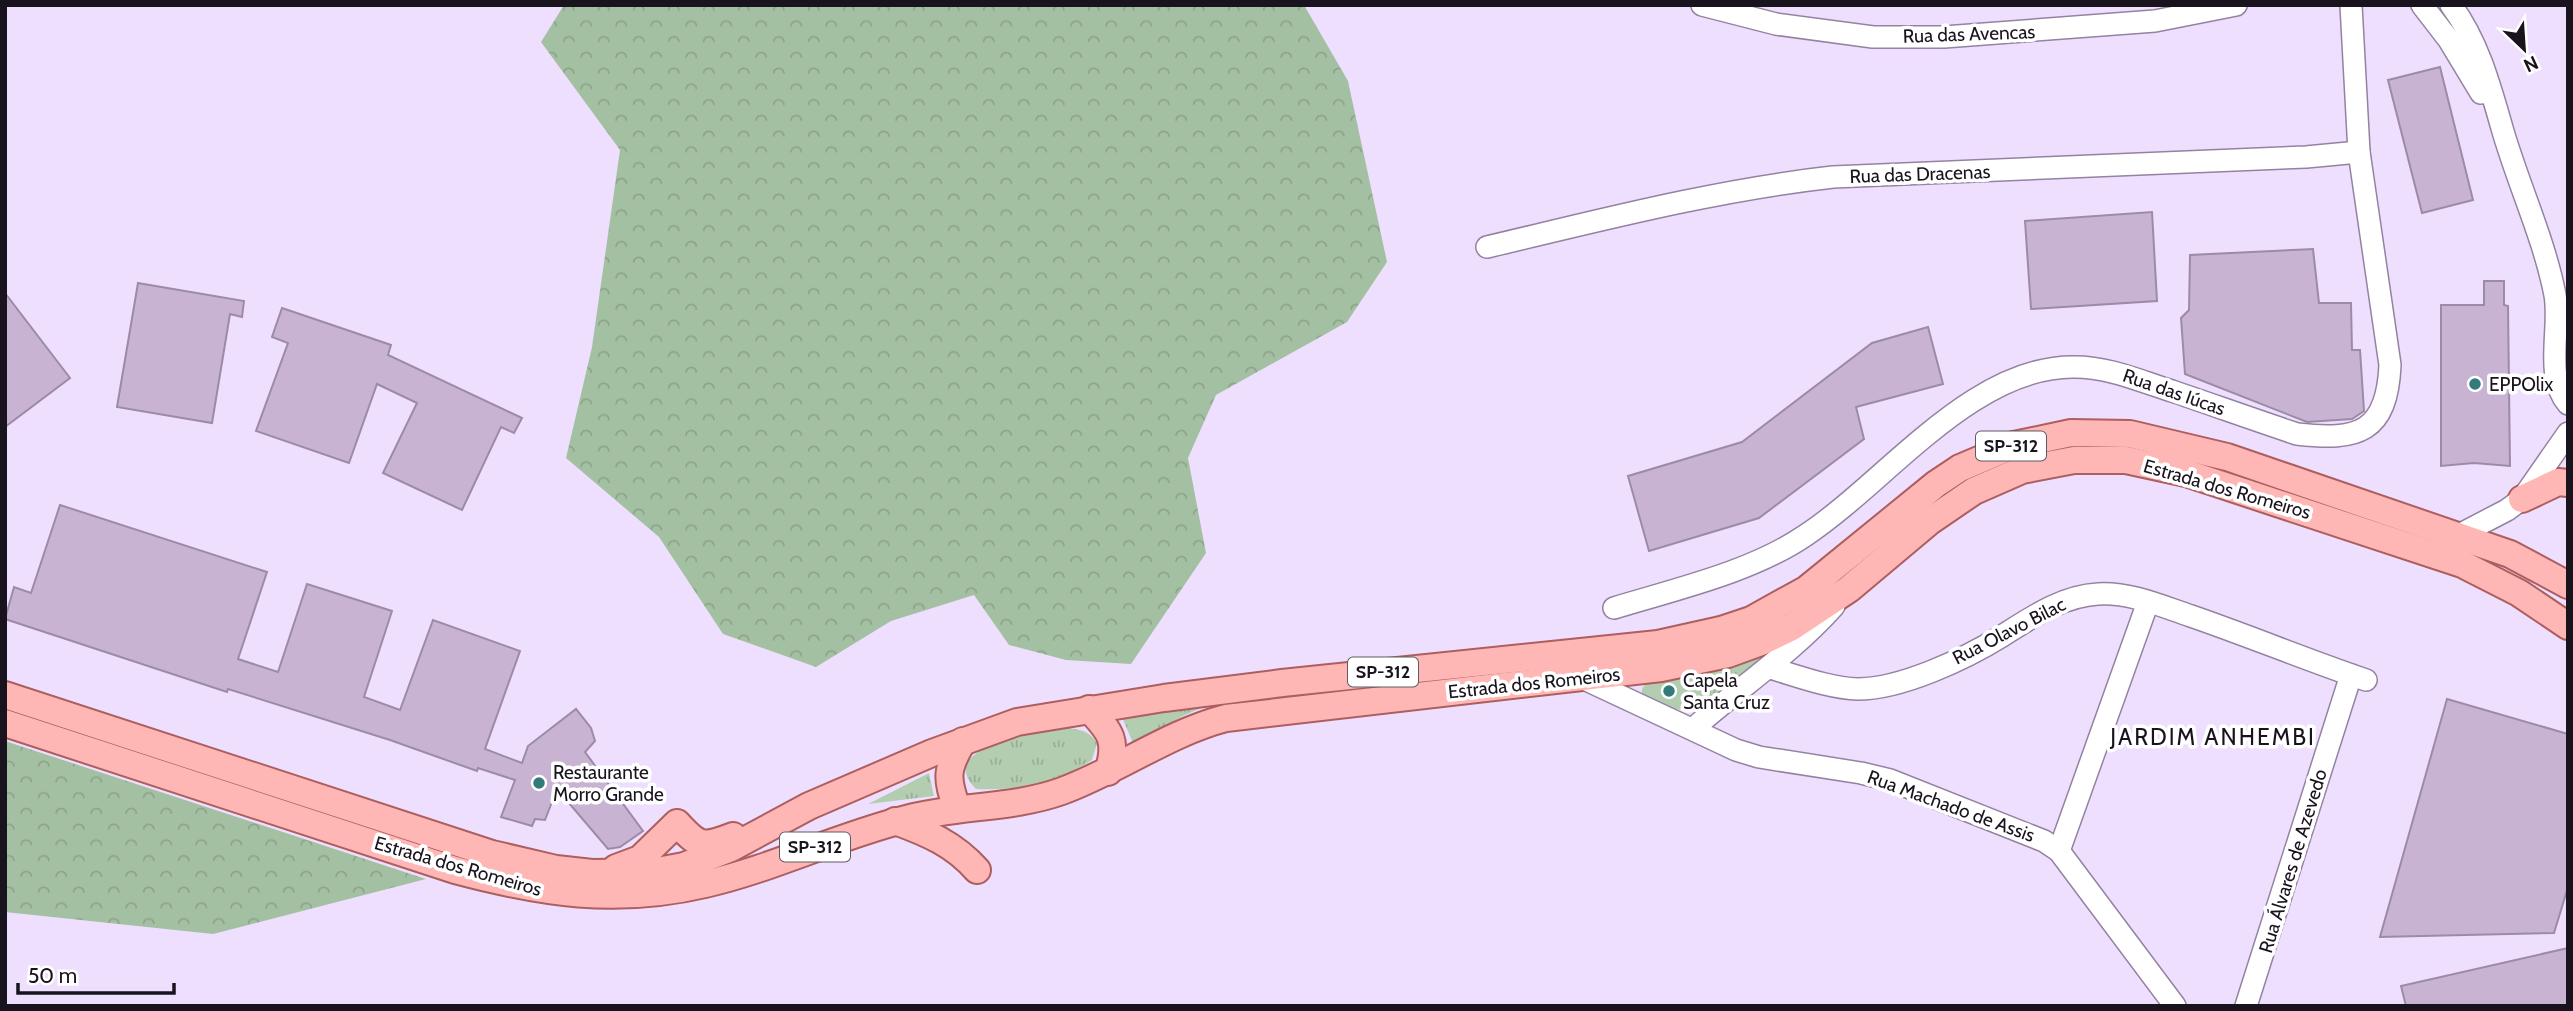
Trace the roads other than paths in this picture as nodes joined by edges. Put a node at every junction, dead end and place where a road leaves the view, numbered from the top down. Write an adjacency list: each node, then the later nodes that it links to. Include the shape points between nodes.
1 (1702, 5): 2 (street, Rua das Avencas, via 1776,24 1873,37 2027,32 2155,21)
2 (2236, 5)
3 (2351, 5): 7 (street, Rua das Iúcas)
4 (2422, 5): 6 (street, via 2449,40)
5 (2451, 5): 6 (street, via 2476,51)
6 (2501, 127): 9 (street, via 2553,285 2557,378)
7 (2359, 152): 8 (street, Rua das Dracenas, via 1833,177 1643,210); 18 (street, Rua das Iúcas, via 2389,389 2385,406 2371,423 2352,435 2297,434 2108,370 2035,370 1972,400 1806,536 1741,569)
8 (1487, 247)
9 (2568, 404)
10 (2568, 433): 12 (street)
11 (2568, 483): 12 (main road, via 2558,482)
12 (2522, 499): 13 (street)
13 (2459, 535): 15 (main road, Estrada dos Romeiros / SP-312, via 2510,554); 24 (main road, Estrada dos Romeiros / SP-312, via 2193,448 2130,434 2071,433 2014,445 1961,468 1807,589 1721,631 1658,644 1282,682)
14 (2462, 564): 15 (main road, via 2537,590); 16 (main road, Estrada dos Romeiros / SP-312, via 2186,473 2126,460 2074,460 2022,470 1974,491 1930,521); 19 (main road, Estrada dos Romeiros / SP-312, via 2519,593)
15 (2568, 588)
16 (1849, 589): 20 (street, via 1815,628); 22 (main road, Estrada dos Romeiros / SP-312, via 1792,627 1728,654 1672,667)
17 (2148, 602): 20 (street, Rua Olavo Bilac, via 2120,594 2078,596 1962,657 1876,688 1838,687); 21 (street, Rua Olavo Bilac); 32 (street)
18 (1614, 608)
19 (2568, 626)
20 (1770, 668): 26 (street)
21 (2358, 677): 36 (street, Rua Álvares de Azevedo)
22 (1582, 678): 26 (street, Rua Machado de Assis); 28 (main road, Estrada dos Romeiros / SP-312, via 1226,718 1181,734)
23 (5, 695): 34 (main road, Estrada dos Romeiros / SP-312, via 492,854)
24 (1089, 709): 27 (main road, Estrada dos Romeiros / SP-312, via 1017,722); 28 (main road, via 1113,742)
25 (5, 723): 31 (main road, Estrada dos Romeiros / SP-312, via 455,870 556,893 623,896 695,887)
26 (1694, 729): 32 (street, Rua Machado de Assis, via 1759,757 1890,780 2024,832)
27 (963, 741): 29 (main road, Estrada dos Romeiros / SP-312); 30 (main road, via 948,775)
28 (1108, 772): 30 (main road, Estrada dos Romeiros / SP-312, via 1042,797)
29 (809, 806): 34 (main road, Estrada dos Romeiros / SP-312, via 731,848 684,866 652,872); 34 (main road, via 713,843 693,840 677,822 640,859)
30 (957, 808): 31 (main road, Estrada dos Romeiros / SP-312)
31 (895, 821): 33 (main road, via 945,841)
32 (2059, 851): 35 (street, Rua Machado de Assis)
33 (977, 870)
34 (592, 873)
35 (2175, 1006)
36 (2246, 1006)

